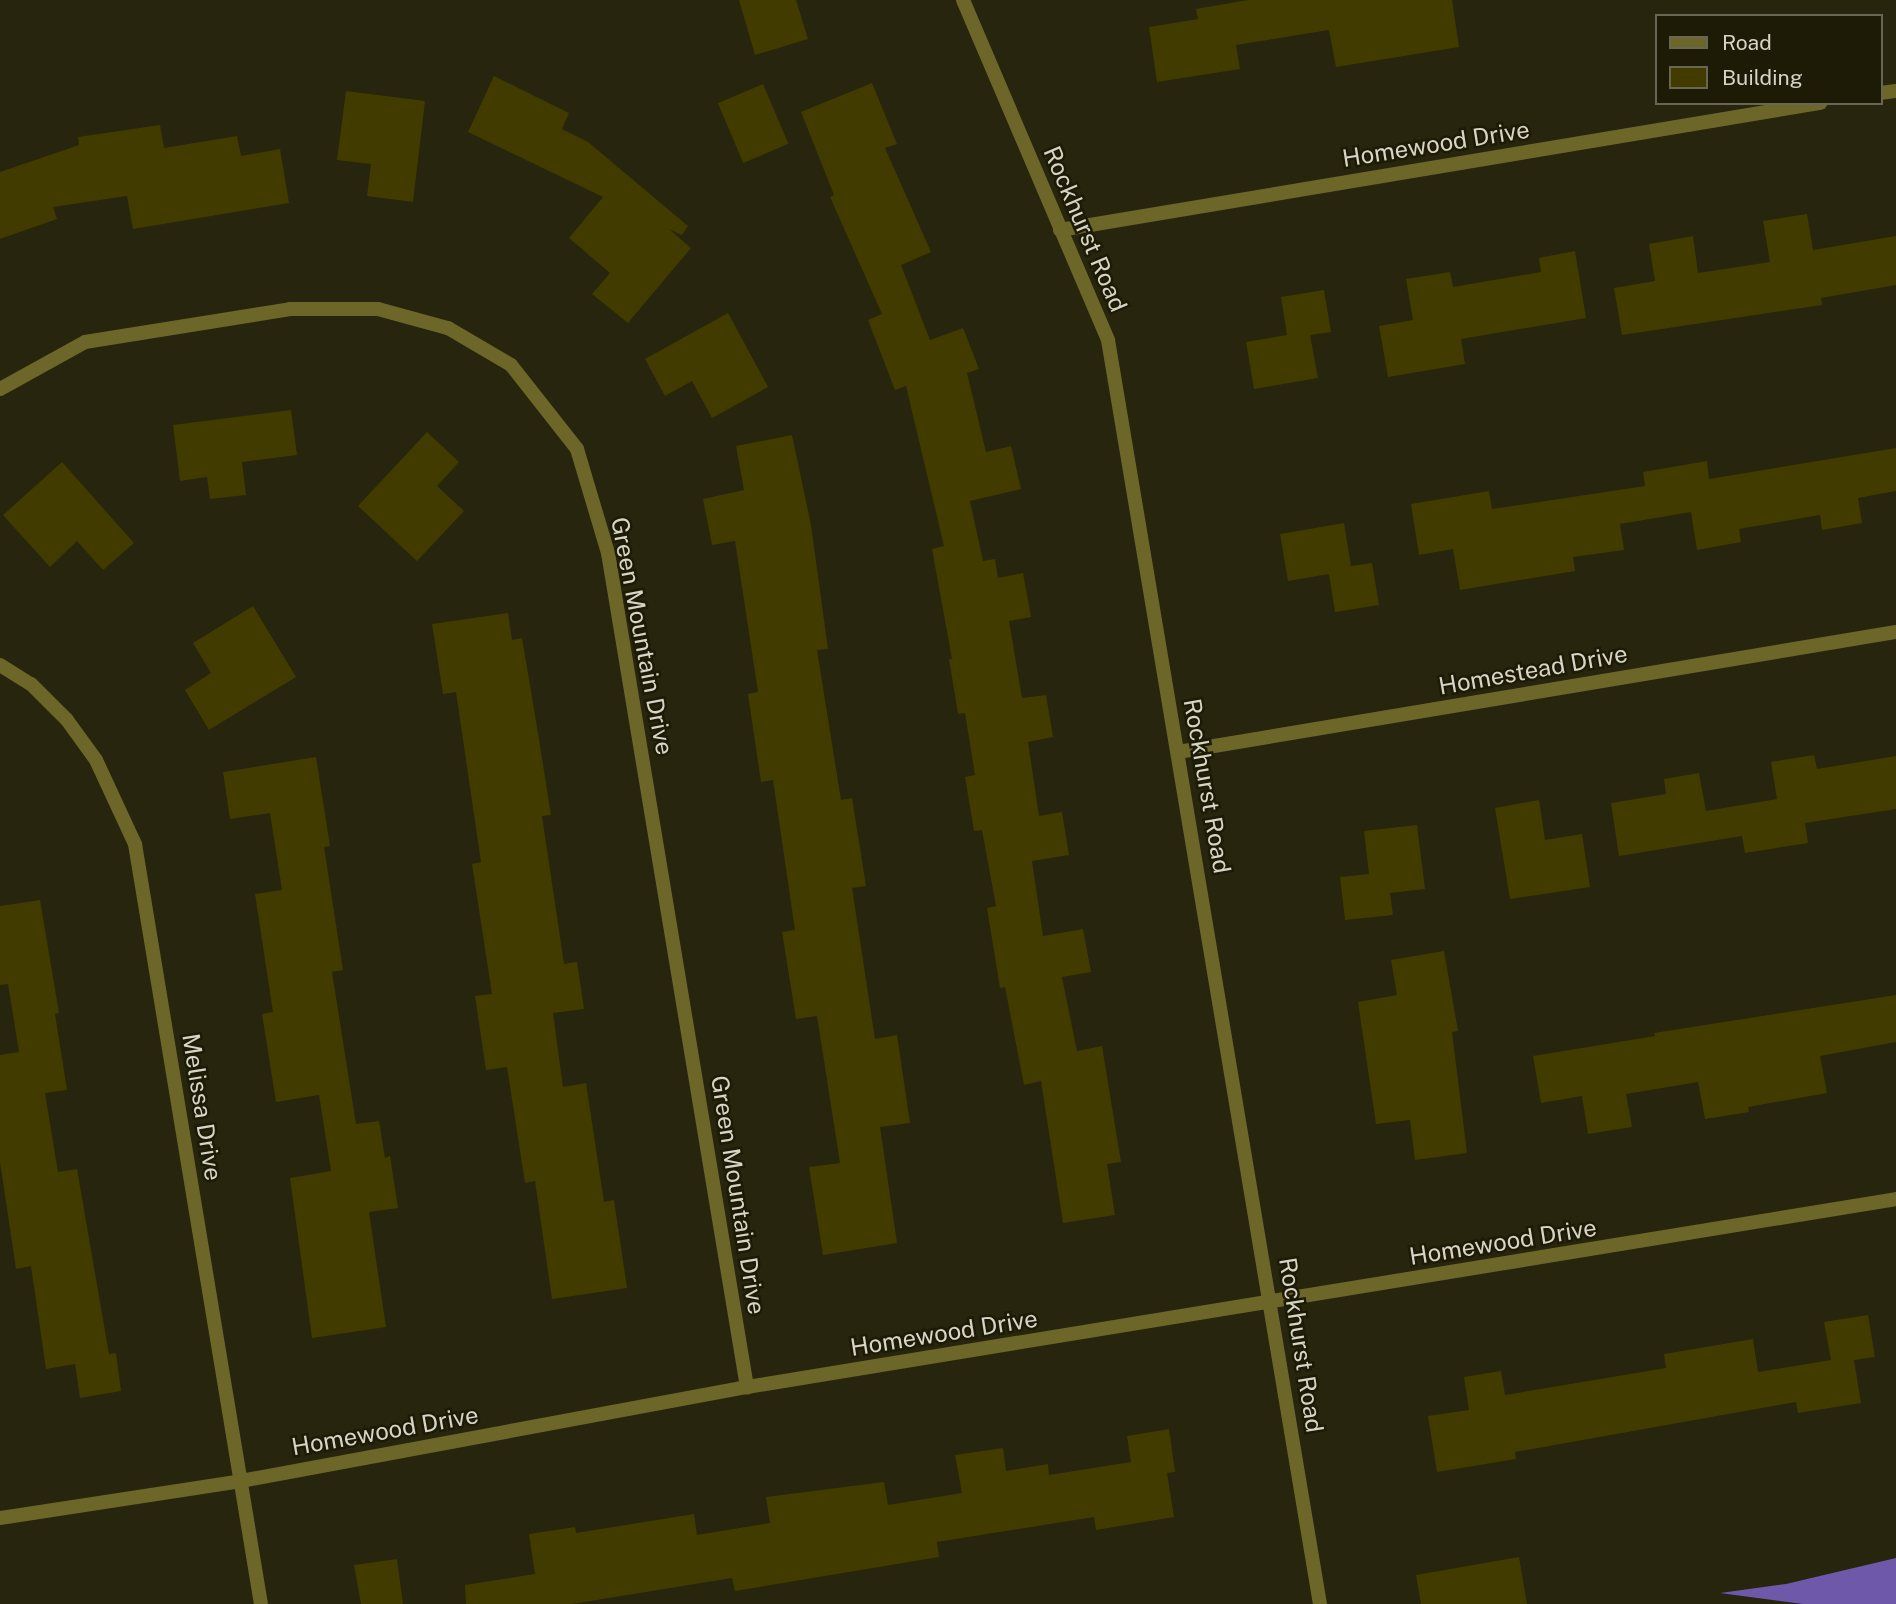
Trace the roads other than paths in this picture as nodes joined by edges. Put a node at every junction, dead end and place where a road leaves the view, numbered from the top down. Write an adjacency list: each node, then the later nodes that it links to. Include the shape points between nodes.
1 (964, 0): 3 (street, Rockhurst Road)
2 (1808, 105): 3 (street, Homewood Drive)
3 (1060, 230): 7 (street, Rockhurst Road, via 1108,340)
4 (0, 389): 10 (street, Green Mountain Drive, via 85,342 290,309 378,309 448,328 511,365 577,449 608,553)
5 (1896, 632): 7 (street, Homestead Drive)
6 (0, 665): 11 (street, Melissa Drive, via 31,684 67,719 96,760 135,844)
7 (1178, 752): 9 (street, Rockhurst Road)
8 (1896, 1199): 9 (street, Homewood Drive)
9 (1271, 1303): 10 (street, Homewood Drive); 14 (street, Rockhurst Road)
10 (747, 1387): 11 (street, Homewood Drive)
11 (241, 1481): 12 (street, Homewood Drive); 13 (street, Melissa Drive)
12 (0, 1518)
13 (261, 1604)
14 (1320, 1604)

